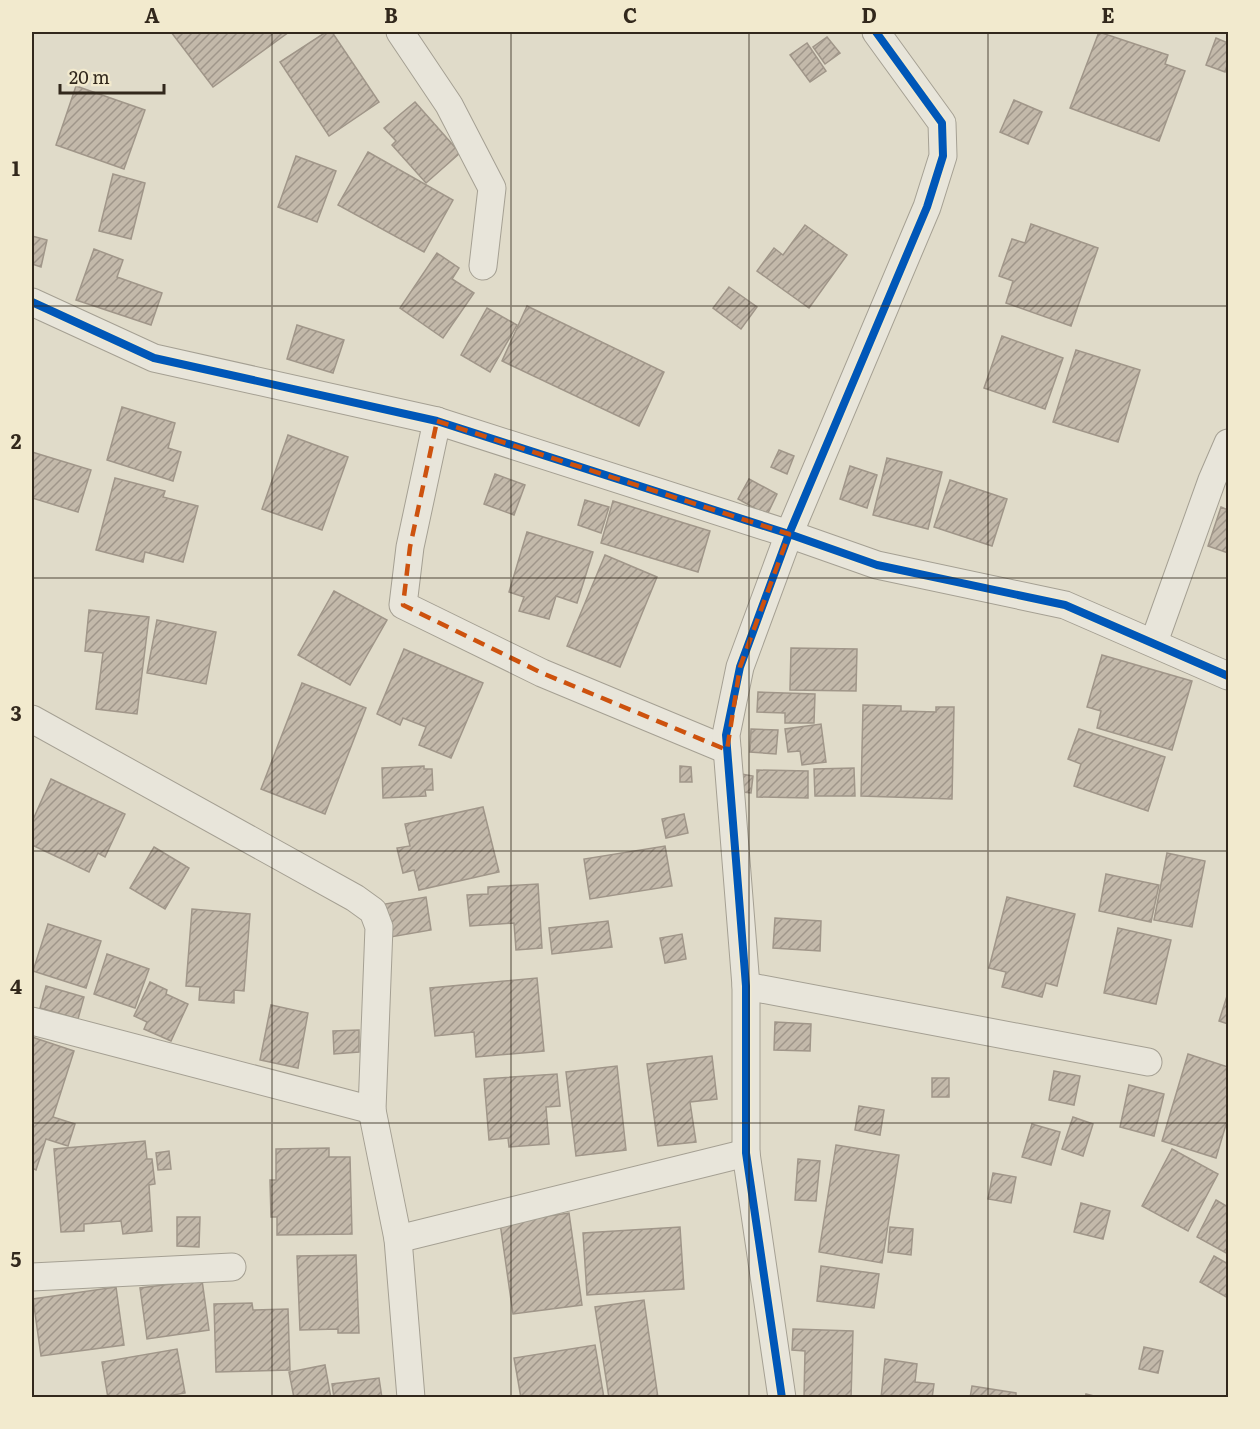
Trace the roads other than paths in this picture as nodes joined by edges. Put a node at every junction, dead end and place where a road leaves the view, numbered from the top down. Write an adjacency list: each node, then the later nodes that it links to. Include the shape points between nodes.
1 (400, 32): 3 (street, via 449,105 492,188)
2 (876, 32): 7 (street, via 942,123 943,156 927,207)
3 (483, 266)
4 (32, 302): 5 (street, via 154,358)
5 (437, 421): 7 (street); 11 (street, via 410,547 403,605 542,673)
6 (1228, 443): 8 (street)
7 (789, 534): 8 (street, via 877,565 1065,605); 11 (street, via 740,667 726,735)
8 (1154, 642): 9 (street)
9 (1228, 676)
10 (32, 719): 15 (street, via 373,911 379,927)
11 (727, 750): 12 (street)
12 (746, 986): 14 (street); 16 (street)
13 (32, 1022): 15 (street)
14 (1148, 1062)
15 (372, 1110): 17 (street)
16 (746, 1154): 17 (street); 21 (street)
17 (399, 1239): 20 (street)
18 (232, 1268): 19 (street)
19 (32, 1277)
20 (411, 1398)
21 (782, 1398)

